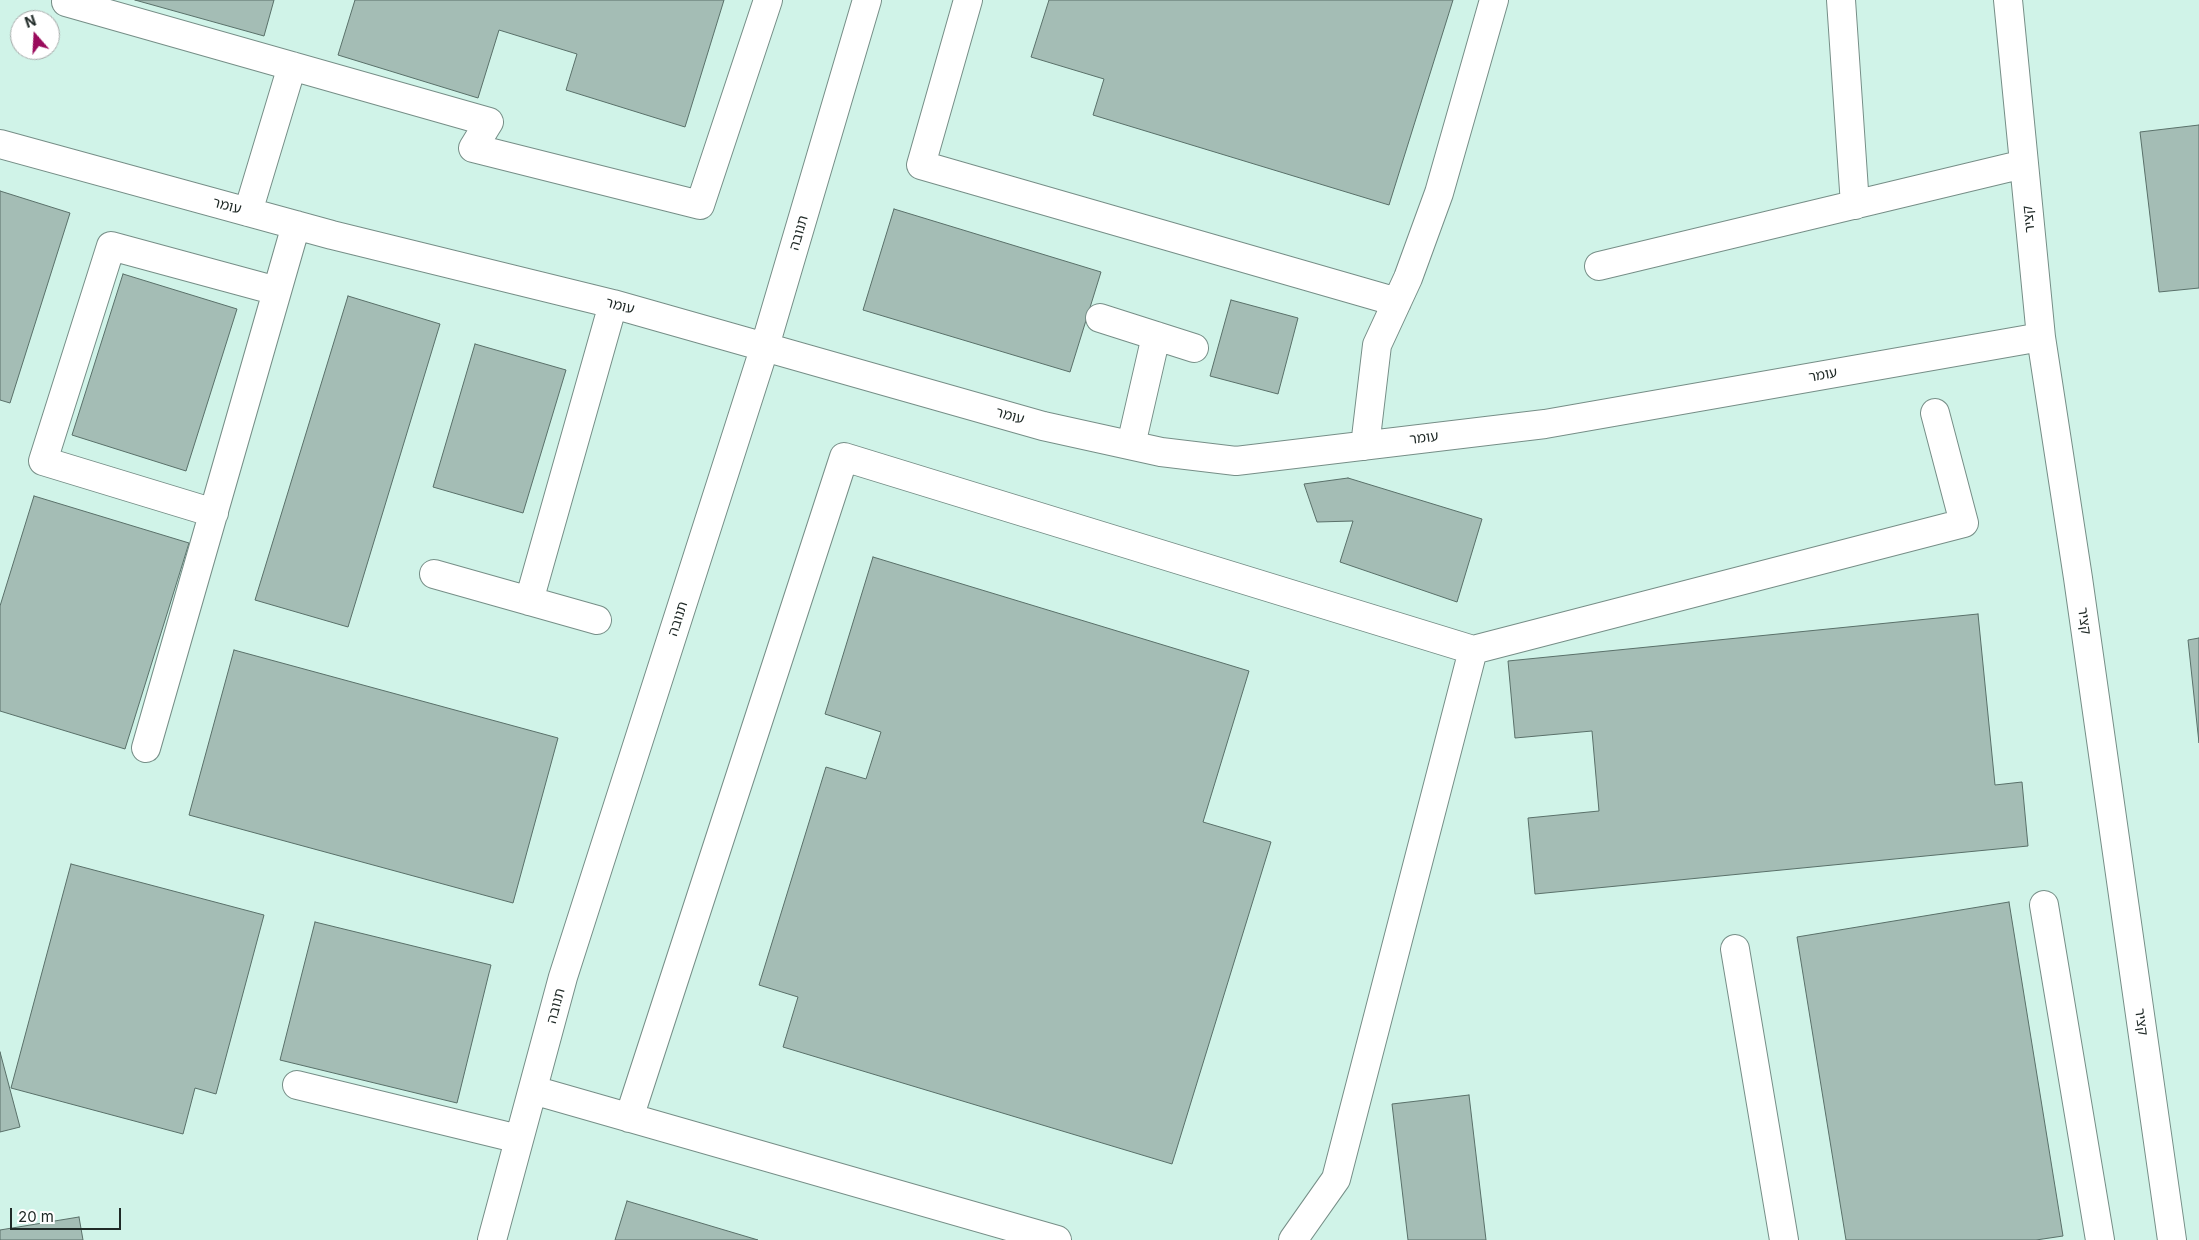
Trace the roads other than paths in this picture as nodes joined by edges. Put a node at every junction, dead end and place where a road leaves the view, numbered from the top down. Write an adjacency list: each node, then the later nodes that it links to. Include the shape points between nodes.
1 (768, 0): 8 (street, via 700,205 474,148 488,122)
2 (868, 0): 21 (street, תנובה)
3 (968, 0): 16 (street, via 921,165)
4 (1494, 0): 16 (street, via 1439,193)
5 (1841, 0): 11 (street)
6 (2008, 0): 10 (street, קציר)
7 (66, 2): 8 (street)
8 (292, 66): 12 (street)
9 (0, 144): 12 (street, עומר)
10 (2024, 164): 11 (street); 20 (street, קציר)
11 (1855, 205): 14 (street)
12 (248, 212): 13 (street, עומר)
13 (296, 225): 15 (street); 17 (street, עומר)
14 (1599, 266)
15 (277, 292): 26 (street); 26 (street, via 111,246 43,461)
16 (1397, 302): 25 (street, via 1377,345)
17 (613, 304): 21 (street, עומר); 28 (street)
18 (1100, 318): 19 (street)
19 (1156, 336): 22 (street); 24 (street)
20 (2041, 337): 25 (street, עומר, via 1545,424); 43 (street, קציר)
21 (765, 346): 24 (street, עומר, via 1044,426); 35 (street, תנובה, via 563,977)
22 (1194, 348)
23 (1935, 413): 30 (street, via 1964,523)
24 (1131, 445): 25 (street, עומר, via 1160,452 1236,461)
25 (1365, 446)
26 (214, 513): 31 (street)
27 (434, 574): 28 (street)
28 (528, 601): 29 (street)
29 (597, 620)
30 (1473, 650): 36 (street, via 844,457); 40 (street, via 1336,1179)
31 (146, 748)
32 (2044, 905): 42 (street)
33 (1735, 949): 41 (street)
34 (298, 1085): 37 (street)
35 (533, 1090): 36 (street); 37 (street, תנובה)
36 (629, 1118): 39 (street)
37 (519, 1139): 38 (street, תנובה)
38 (492, 1240)
39 (1057, 1240)
40 (1293, 1240)
41 (1784, 1240)
42 (2100, 1240)
43 (2172, 1240)

